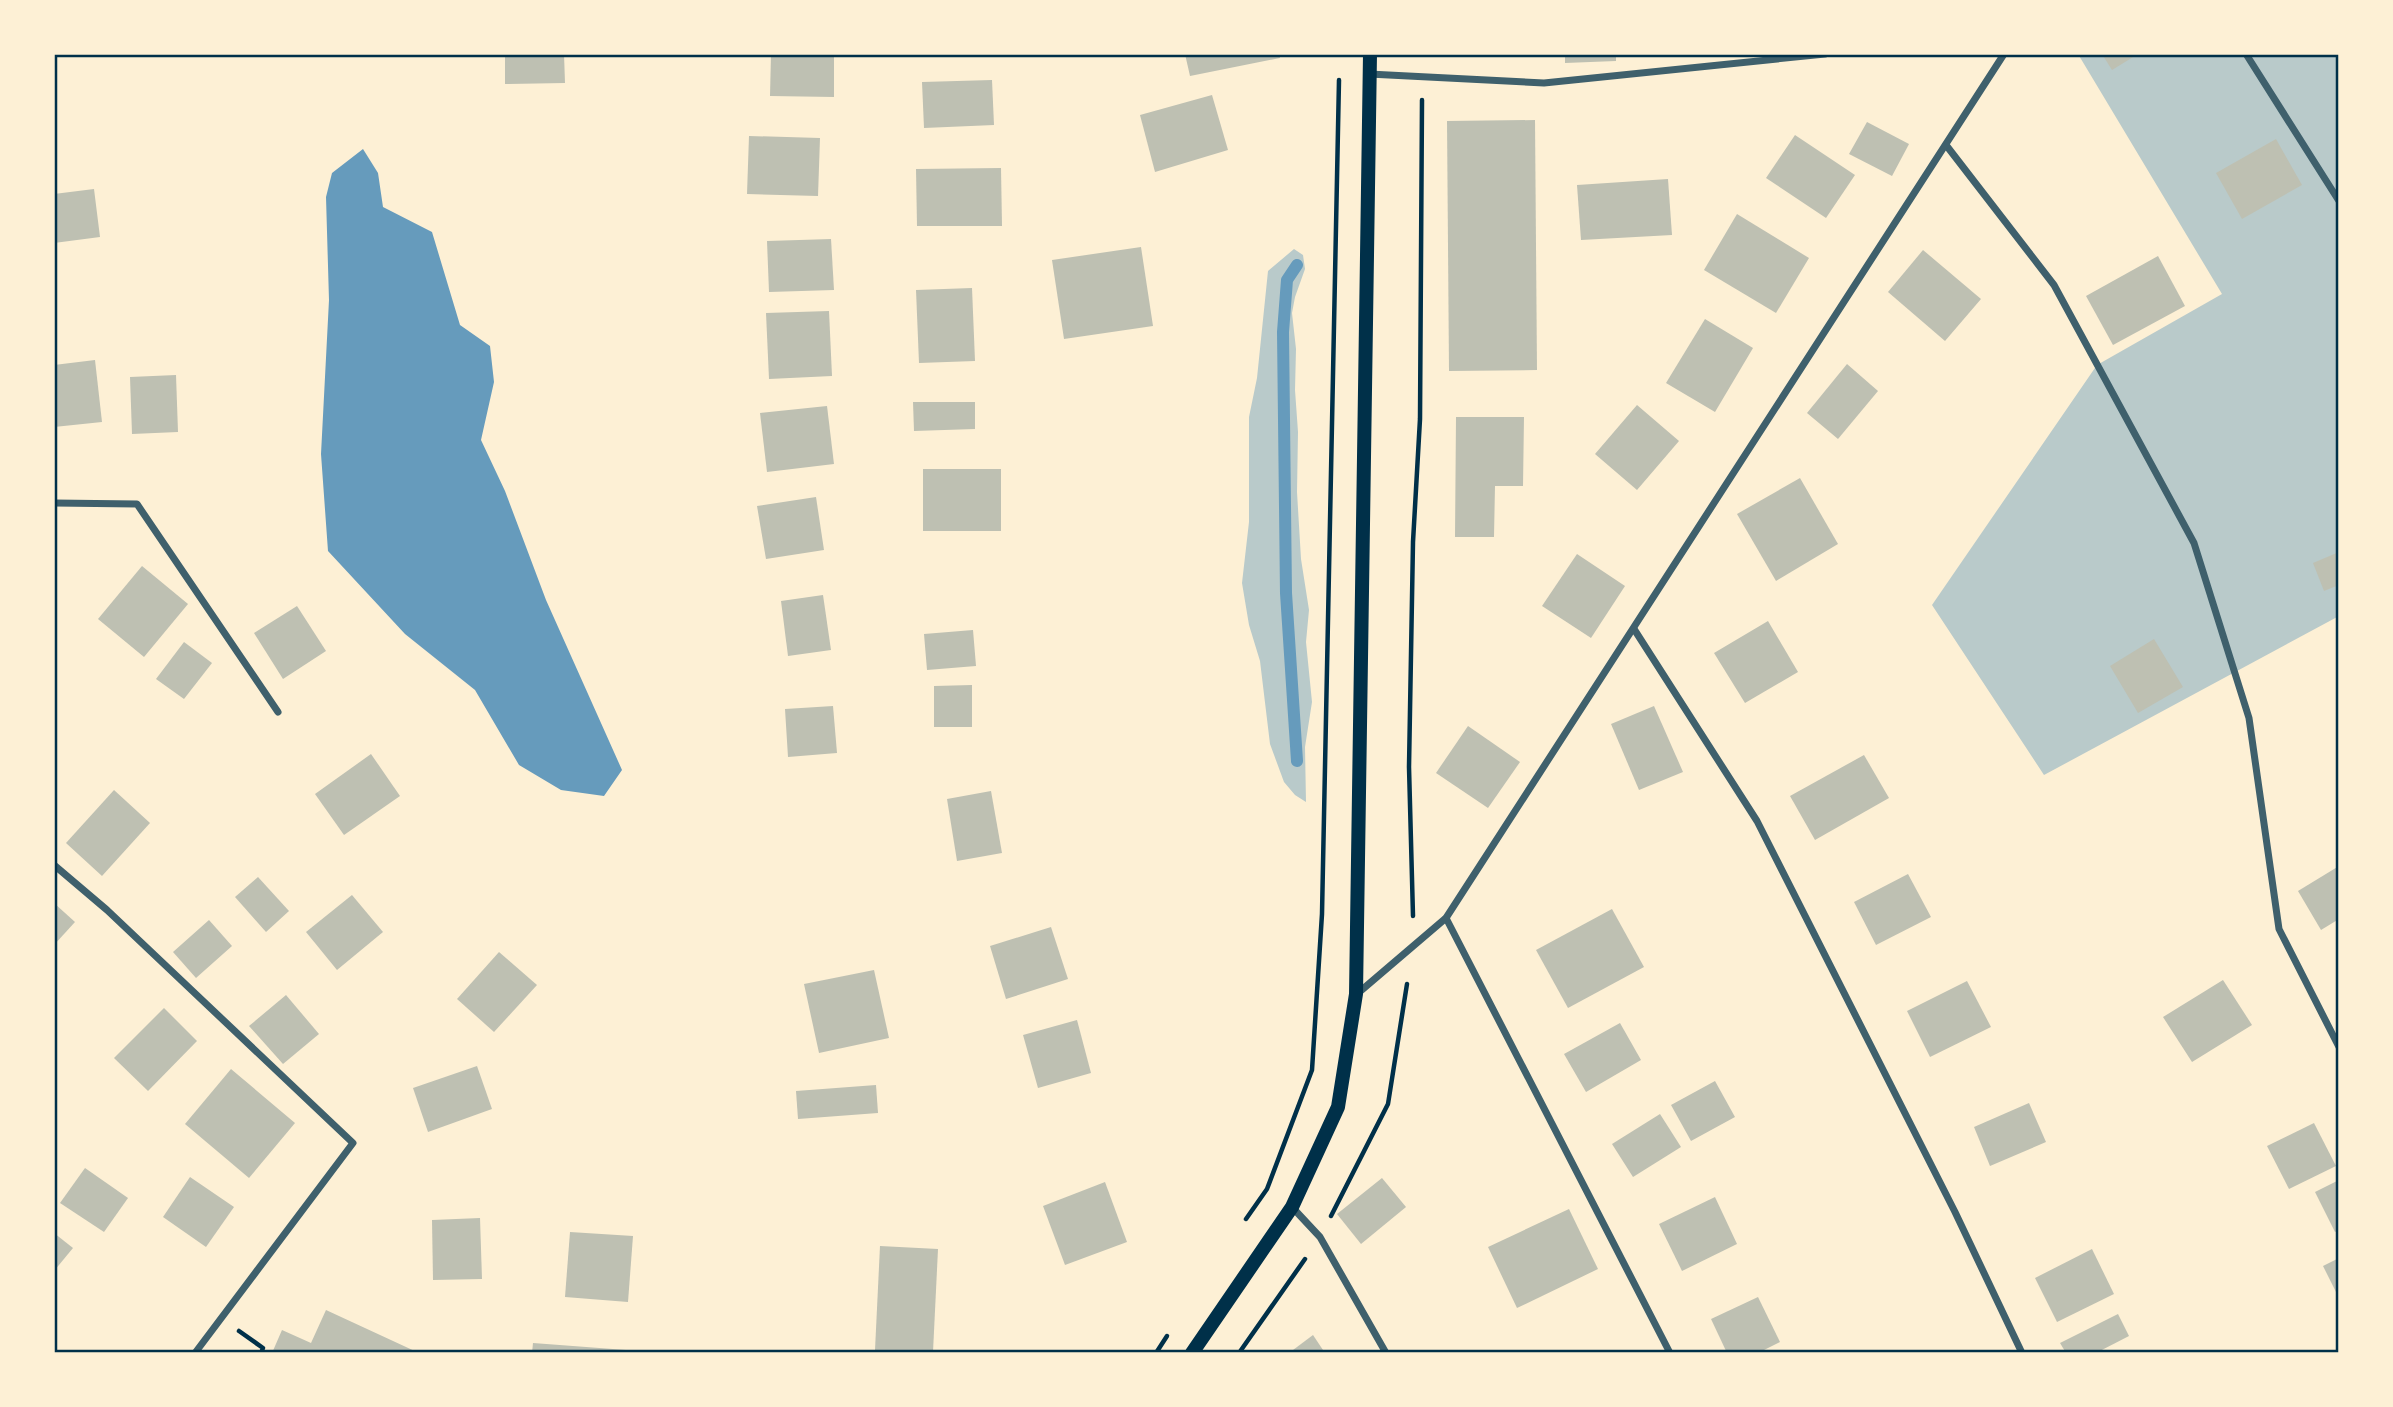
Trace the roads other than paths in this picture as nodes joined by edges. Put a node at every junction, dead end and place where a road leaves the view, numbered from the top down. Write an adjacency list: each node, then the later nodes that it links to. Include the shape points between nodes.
1 (1370, 54): 5 (main road)
2 (1825, 54): 5 (street, via 1544,83)
3 (2004, 54): 6 (street)
4 (2246, 54): 7 (street)
5 (1369, 74): 13 (main road)
6 (1946, 145): 9 (street); 14 (street, via 2054,285 2194,543 2249,718 2279,929)
7 (2339, 201)
8 (54, 503): 10 (street, via 136,504)
9 (1634, 629): 12 (street); 20 (street, via 1756,821)
10 (278, 712)
11 (54, 865): 16 (street, via 353,1143)
12 (1447, 918): 13 (street); 19 (street)
13 (1356, 994): 15 (main road, via 1338,1107)
14 (2339, 1047)
15 (1292, 1207): 17 (main road); 18 (street, via 1320,1237)
16 (195, 1353)
17 (1192, 1353)
18 (1386, 1353)
19 (1670, 1353)
20 (2022, 1353)

